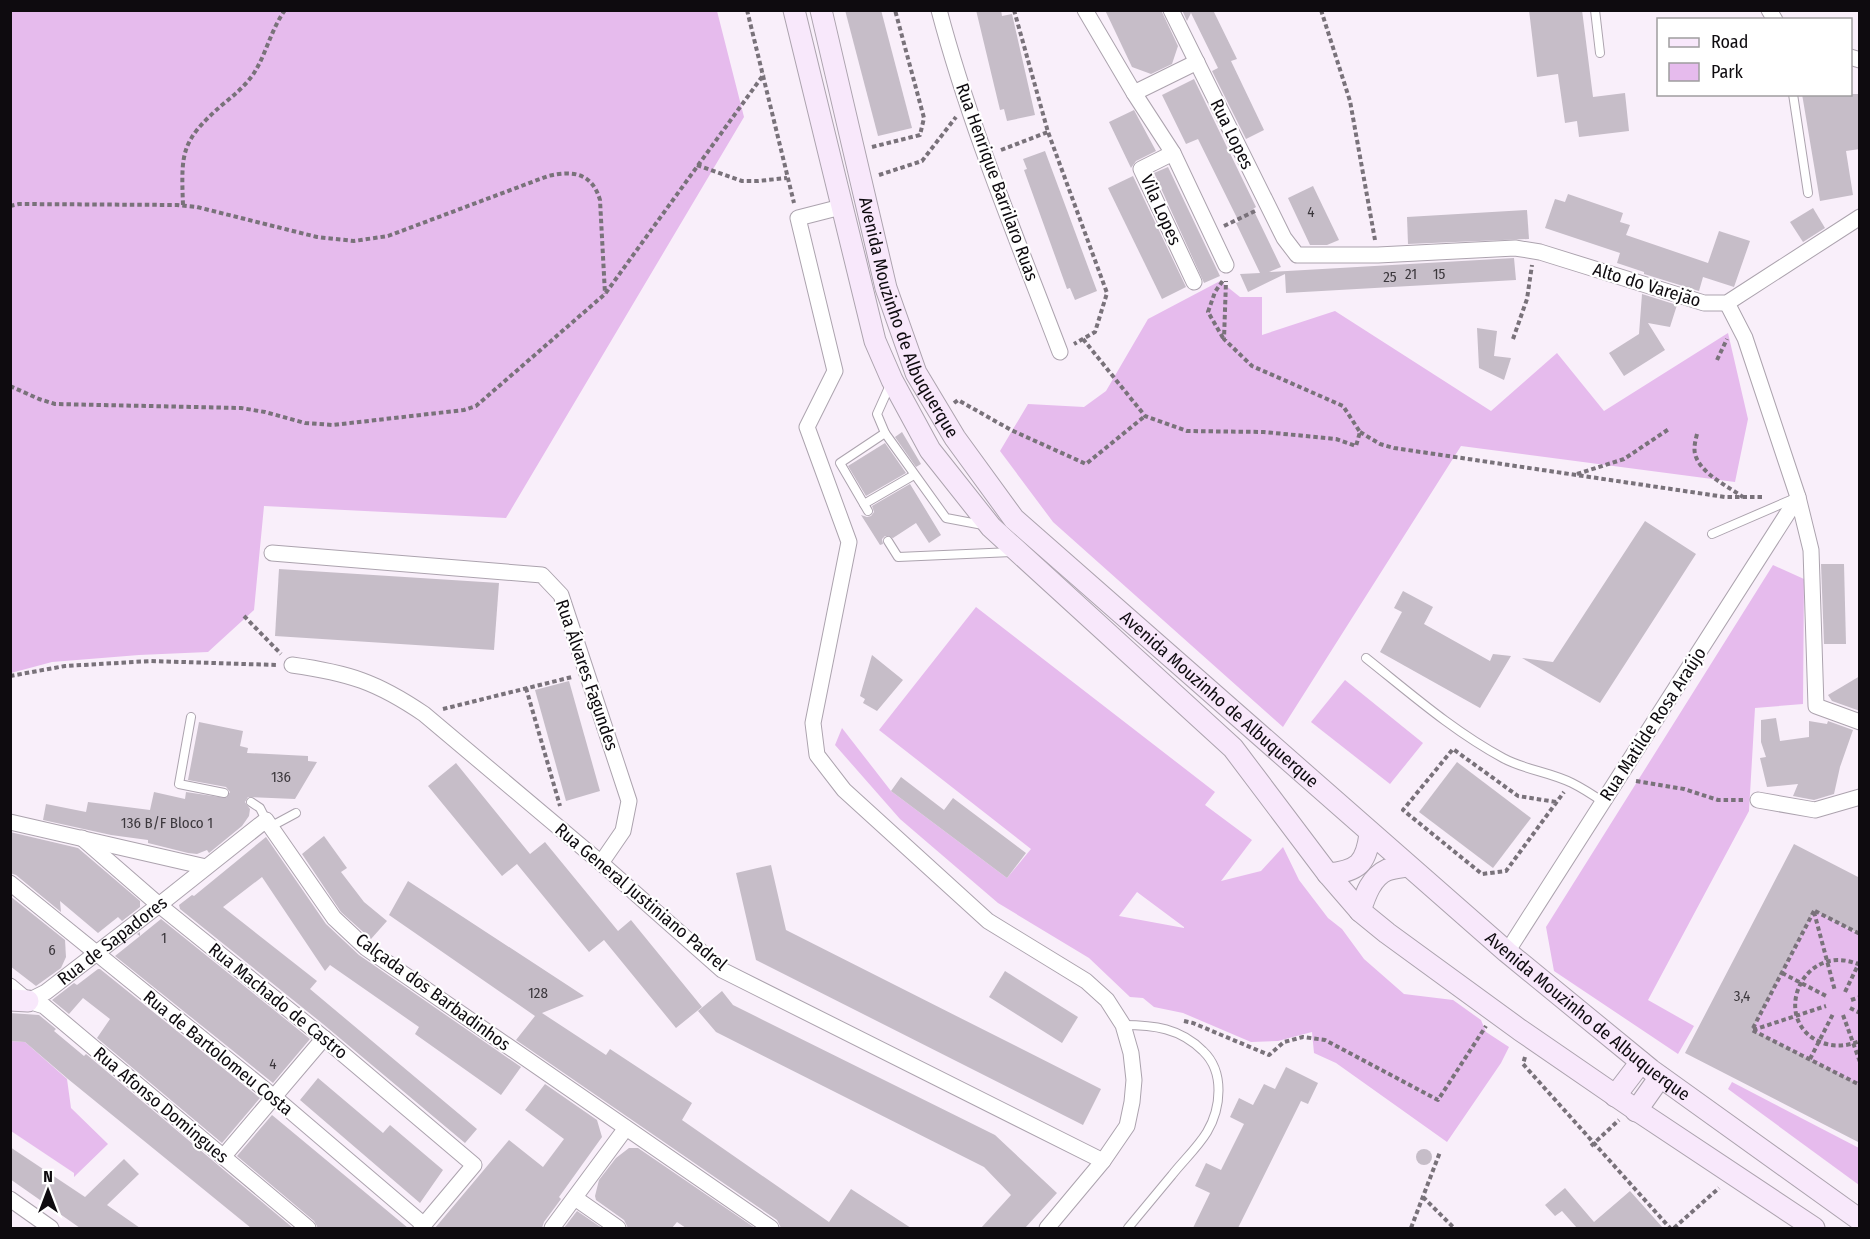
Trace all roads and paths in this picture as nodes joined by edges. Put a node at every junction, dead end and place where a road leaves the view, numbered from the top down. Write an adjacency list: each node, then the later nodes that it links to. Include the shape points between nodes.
1 (285, 10): 26 (path, via 249,81 190,138 182,167)
2 (747, 10): 14 (path)
3 (794, 10): 28 (main road, Avenida Mouzinho de Albuquerque)
4 (820, 10): 19 (main road, Avenida Mouzinho de Albuquerque)
5 (895, 10): 19 (path, via 924,118 920,135)
6 (939, 10): 17 (street, Rua Henrique Barrilaro Ruas)
7 (1014, 10): 18 (path)
8 (1085, 10): 15 (street, Vila Lopes)
9 (1171, 10): 13 (street, Rua Lopes)
10 (1322, 10): 34 (path, via 1350,102)
11 (1595, 10): 12 (lane)
12 (1600, 53)
13 (1197, 62): 15 (street); 33 (street, Rua Lopes, via 1284,238)
14 (764, 74): 22 (path); 23 (path)
15 (1134, 93): 20 (street, Vila Lopes)
16 (1792, 96): 25 (lane)
17 (968, 102): 21 (street, Rua Henrique Barrilaro Ruas); 24 (path, via 922,161)
18 (1048, 132): 21 (path); 40 (path, via 1107,293 1095,332)
19 (855, 151): 24 (main road, Avenida Mouzinho de Albuquerque)
20 (1173, 153): 32 (street, Vila Lopes); 37 (street, Vila Lopes, via 1141,169)
21 (986, 155): 43 (street, Rua Henrique Barrilaro Ruas)
22 (698, 165): 23 (path, via 742,181); 38 (path)
23 (787, 178): 31 (path)
24 (861, 181): 46 (main road, Avenida Mouzinho de Albuquerque, via 886,288 916,373)
25 (1808, 193)
26 (183, 205): 27 (path); 38 (path, via 317,237 372,240 548,176 571,173 591,182 600,200)
27 (10, 206)
28 (841, 207): 31 (street); 44 (main road, Avenida Mouzinho de Albuquerque, via 875,341)
29 (1260, 208): 32 (path)
30 (1860, 217): 39 (street)
31 (798, 218): 115 (street, via 835,371 807,427 849,542 813,723 817,755 844,790 988,921 1086,981 1107,1000)
32 (1210, 233): 36 (street, Vila Lopes)
33 (1297, 255): 34 (street, Alto do Varejão)
34 (1378, 255): 39 (street, Alto do Varejão, via 1515,248 1540,252 1704,303)
35 (1533, 259): 42 (path, via 1527,299)
36 (1226, 265)
37 (1194, 282)
38 (605, 294): 45 (path, via 471,409 315,425 241,408 55,404)
39 (1727, 303): 56 (street, Alto do Varejão, via 1745,338)
40 (1083, 339): 43 (path); 47 (path)
41 (1224, 339): 41 (path, via 1227,296 1226,275 1208,312); 49 (path, via 1252,366 1343,406)
42 (1513, 339)
43 (1060, 352)
44 (892, 380): 50 (lane, via 877,414); 57 (main road, Avenida Mouzinho de Albuquerque, via 930,450)
45 (10, 386)
46 (940, 413): 47 (path, via 958,400 1011,430 1086,464); 82 (main road, Avenida Mouzinho de Albuquerque, via 1014,519)
47 (1145, 416): 49 (path, via 1187,431 1263,432 1356,446)
48 (1669, 429): 53 (path, via 1624,459)
49 (1360, 432): 53 (path, via 1394,448)
50 (885, 433): 52 (lane); 52 (lane, via 840,463 866,507)
51 (1697, 434): 54 (path, via 1695,456 1699,464)
52 (914, 475): 57 (lane, via 946,518)
53 (1574, 475): 54 (path)
54 (1743, 497): 55 (path)
55 (1765, 497)
56 (1798, 497): 58 (lane); 70 (street, Alto do Varejão, via 1811,550 1816,706); 78 (street, Rua Matilde Rosa Araújo)
57 (991, 527): 60 (main road, Avenida Mouzinho de Albuquerque)
58 (1712, 534)
59 (888, 541): 60 (lane, via 898,557)
60 (1017, 552): 88 (main road, Avenida Mouzinho de Albuquerque, via 1233,748)
61 (272, 553): 65 (street, Rua Álvares Fagundes, via 542,575 561,595)
62 (244, 616): 64 (path)
63 (1366, 658): 72 (lane, via 1475,742 1532,771)
64 (292, 665): 66 (path, via 151,661 65,666); 68 (street, Rua General Justiniano Padrel, via 333,670 368,681)
65 (588, 673): 67 (path); 85 (street, Rua Álvares Fagundes, via 629,801 623,831)
66 (10, 676)
67 (526, 688): 68 (path); 83 (path)
68 (424, 714): 83 (street, Rua General Justiniano Padrel)
69 (191, 717): 73 (lane, via 179,784)
70 (1860, 722)
71 (1635, 781): 75 (path, via 1684,789 1718,800)
72 (1571, 782): 77 (path); 78 (lane)
73 (224, 793)
74 (1860, 797): 75 (street, via 1815,810)
75 (1758, 800)
76 (251, 802): 81 (lane, via 260,808)
77 (1556, 802): 77 (path, via 1518,796 1453,748 1403,810 1482,874 1506,871)
78 (1603, 802): 94 (street, Rua Matilde Rosa Araújo)
79 (296, 813): 81 (lane)
80 (10, 822): 84 (street)
81 (268, 823): 87 (street); 130 (street, Calçada dos Barbadinhos, via 334,918 366,948)
82 (1370, 834): 86 (main road, Avenida Mouzinho de Albuquerque); 88 (main road, via 1367,852 1359,866)
83 (568, 835): 85 (street, Rua General Justiniano Padrel)
84 (82, 838): 87 (street); 90 (street, Rua Machado de Castro)
85 (601, 863): 134 (street, Rua General Justiniano Padrel, via 722,970)
86 (1407, 866): 91 (main road, via 1387,870 1373,881); 94 (main road, Avenida Mouzinho de Albuquerque)
87 (206, 867): 90 (street, Rua de Sapadores)
88 (1328, 874): 91 (main road, Avenida Mouzinho de Albuquerque)
89 (10, 883): 95 (street, Rua de Bartolomeu Costa)
90 (159, 905): 95 (street, Rua de Sapadores); 117 (street, Rua Machado de Castro)
91 (1360, 911): 127 (main road, Avenida Mouzinho de Albuquerque)
92 (1814, 911): 93 (path); 96 (path); 98 (path)
93 (1860, 934)
94 (1507, 952): 123 (main road, Avenida Mouzinho de Albuquerque)
95 (95, 953): 105 (street, Rua de Sapadores, via 46,992); 128 (street, Rua de Bartolomeu Costa)
96 (1828, 961): 97 (path); 99 (path, via 1816,965); 101 (path)
97 (1859, 963): 102 (path)
98 (1782, 973): 99 (path); 116 (path)
99 (1800, 983): 103 (path); 111 (path, via 1796,993)
100 (10, 986): 105 (street, Rua Afonso Domingues)
101 (1835, 991)
102 (1845, 992)
103 (1828, 997)
104 (1860, 997): 106 (path)
105 (19, 1000): 133 (street, Rua Afonso Domingues, via 44,1006)
106 (1851, 1000)
107 (1826, 1006): 111 (path)
108 (1850, 1008): 109 (path)
109 (1860, 1013)
110 (1833, 1014): 118 (path)
111 (1797, 1015): 116 (path); 118 (path, via 1809,1035)
112 (1844, 1015): 120 (path)
113 (1488, 1022): 114 (path, via 1438,1101 1325,1040 1303,1037 1284,1042 1269,1055)
114 (1193, 1023)
115 (1123, 1025): 134 (street, via 1131,1053 1132,1102 1126,1126); 148 (lane, via 1150,1025 1194,1041 1215,1067 1219,1096 1207,1133)
116 (1752, 1030): 122 (path)
117 (324, 1038): 128 (street); 141 (street, Rua Machado de Castro, via 474,1165)
118 (1819, 1041): 120 (path, via 1830,1045); 122 (path)
119 (1860, 1041): 120 (path)
120 (1853, 1044): 124 (path)
121 (1526, 1049): 131 (path, via 1523,1064)
122 (1810, 1059): 126 (path)
123 (1641, 1062): 125 (main road, Avenida Mouzinho de Albuquerque); 127 (main road)
124 (1860, 1062)
125 (1660, 1077): 129 (main road); 139 (main road, Avenida Mouzinho de Albuquerque)
126 (1860, 1085)
127 (1615, 1096): 129 (main road, Avenida Mouzinho de Albuquerque)
128 (274, 1097): 133 (street); 141 (street, Rua de Bartolomeu Costa)
129 (1629, 1113): 131 (path); 135 (main road, Avenida Mouzinho de Albuquerque)
130 (626, 1128): 137 (street); 146 (street, Calçada dos Barbadinhos)
131 (1593, 1145): 151 (path)
132 (1440, 1152): 136 (path)
133 (223, 1157): 143 (street, Rua Afonso Domingues)
134 (1103, 1161): 147 (street)
135 (1733, 1175): 151 (path); 152 (main road, Avenida Mouzinho de Albuquerque)
136 (1423, 1197): 149 (path); 150 (path)
137 (575, 1198): 144 (street); 145 (street)
138 (10, 1199): 142 (street)
139 (1841, 1207): 140 (main road, Avenida Mouzinho de Albuquerque); 153 (main road)
140 (1860, 1220)
141 (422, 1227)
142 (51, 1228)
143 (308, 1228)
144 (552, 1228)
145 (618, 1228)
146 (771, 1228)
147 (1047, 1228)
148 (1128, 1228)
149 (1411, 1228)
150 (1454, 1228)
151 (1672, 1228)
152 (1814, 1228)
153 (1839, 1228)

